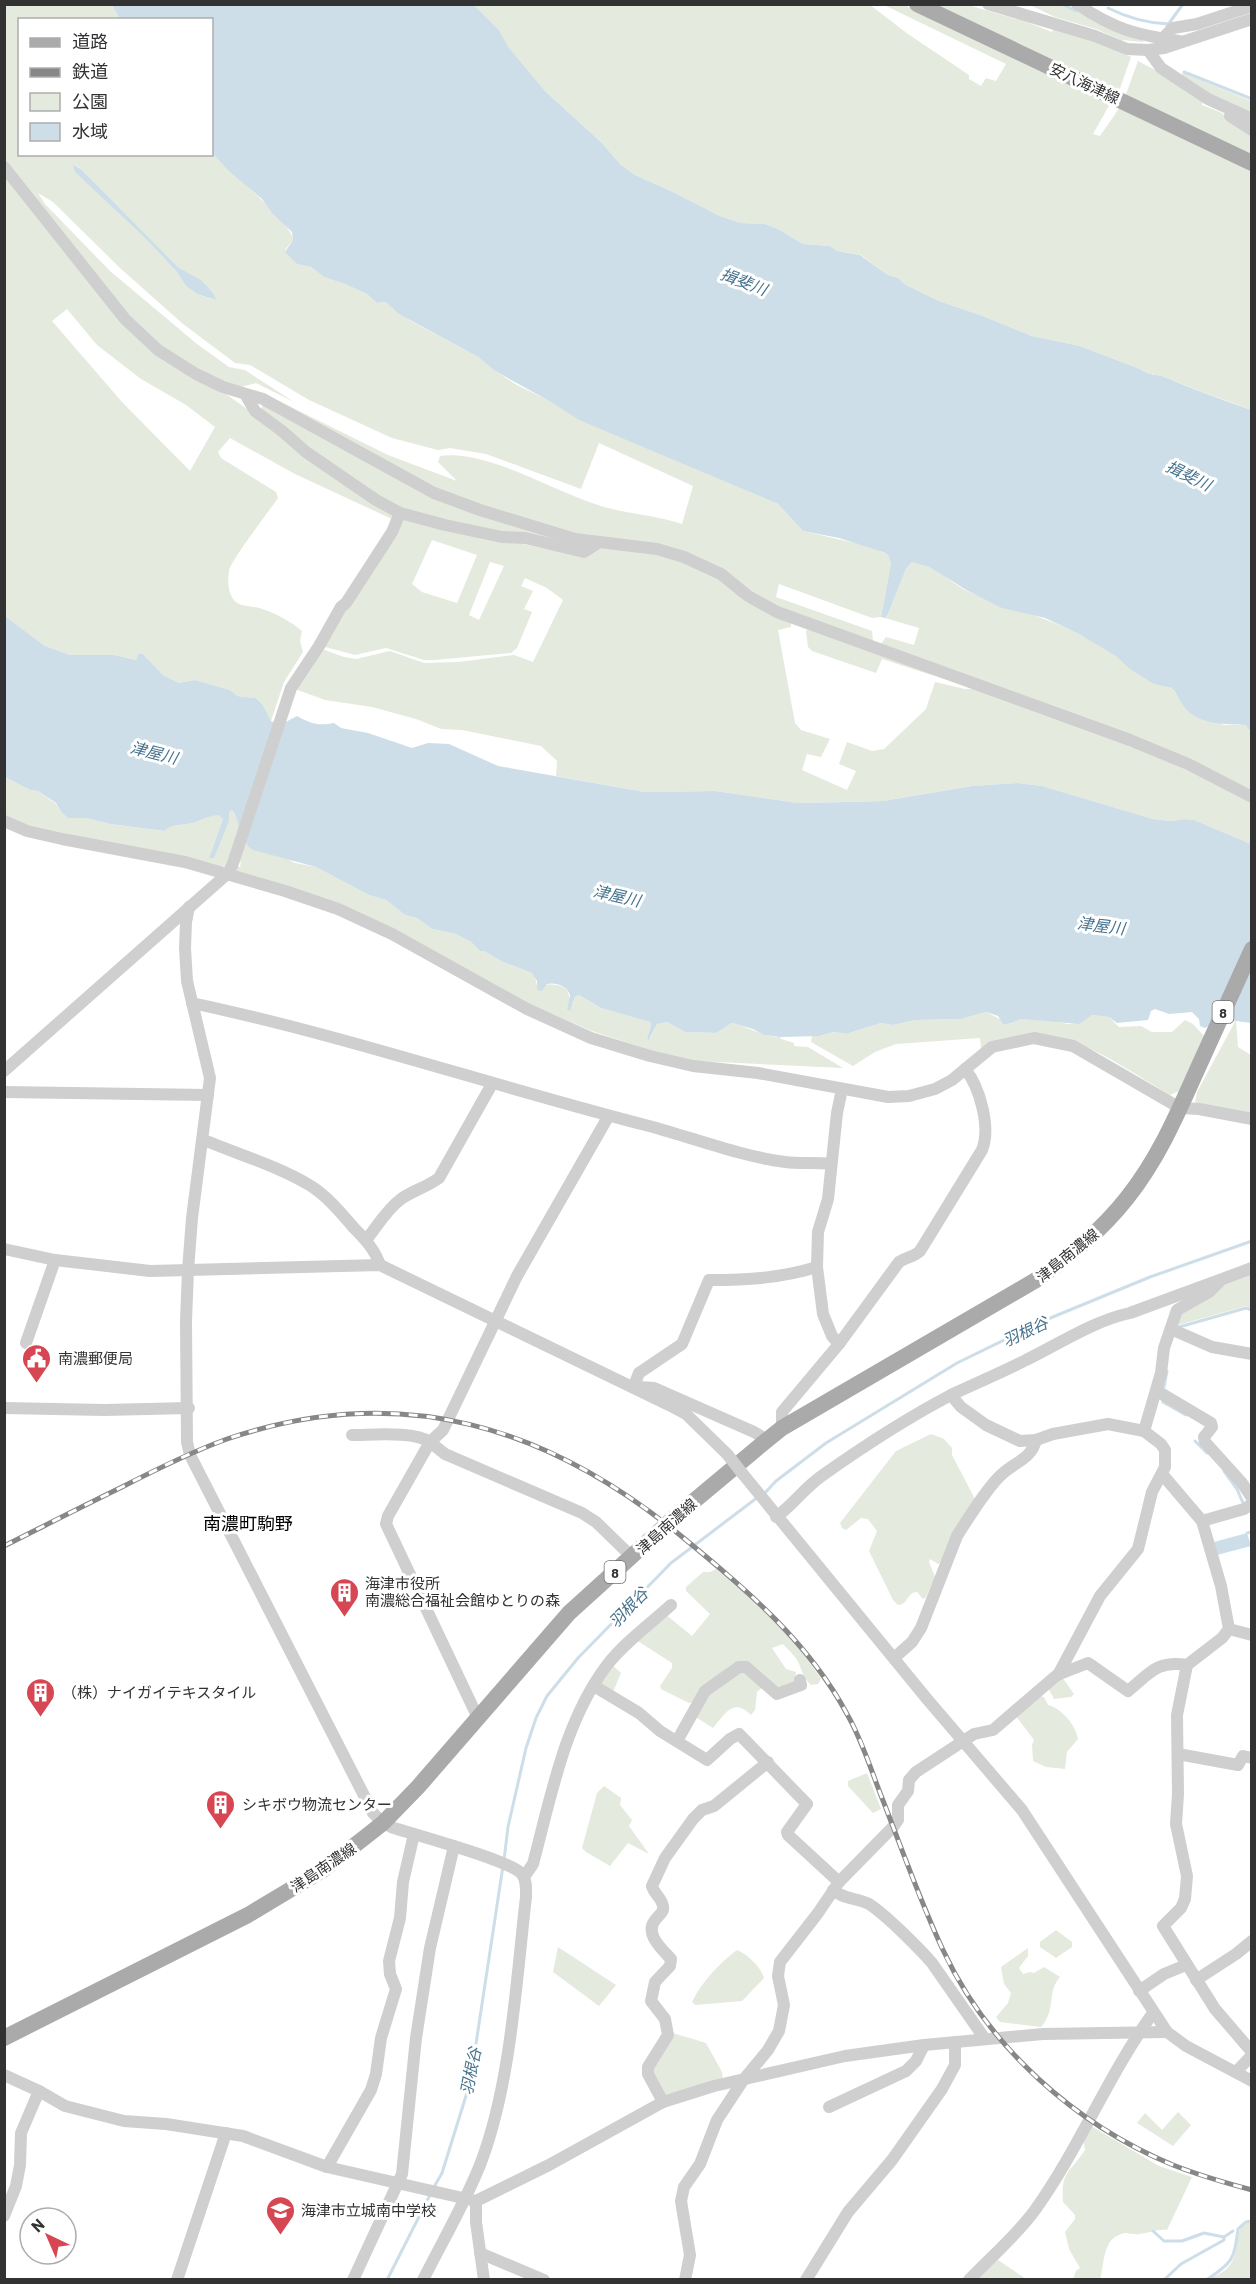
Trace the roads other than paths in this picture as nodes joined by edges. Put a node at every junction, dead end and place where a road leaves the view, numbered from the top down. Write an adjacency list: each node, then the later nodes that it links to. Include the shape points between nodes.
1 (917, 4): 14 (main road, 安八海津線)
2 (988, 4): 7 (street)
3 (1020, 4): 7 (street)
4 (1077, 4): 8 (street, via 1118,29)
5 (1251, 6): 8 (street, via 1173,28)
6 (1251, 19): 9 (street)
7 (1055, 23): 10 (street, via 1127,49)
8 (1162, 39): 9 (street)
9 (1183, 42): 10 (street)
10 (1148, 50): 11 (street, via 1161,68)
11 (1208, 99): 12 (street); 13 (street)
12 (1251, 119)
13 (1251, 130)
14 (1251, 163)
15 (4, 168): 16 (street, via 138,332 196,374)
16 (245, 394): 17 (street, via 255,411 306,452); 18 (street, via 263,399 434,493 512,520)
17 (400, 513): 18 (street, via 584,552); 21 (street, via 392,532 291,688)
18 (598, 543): 19 (street, via 657,549 684,557 721,574 748,596 777,612 1130,740 1188,764)
19 (1251, 797)
20 (4, 821): 21 (street, via 62,839)
21 (229, 870): 22 (street); 28 (street, via 338,909 392,934 526,1009 591,1038 693,1066)
22 (189, 907): 24 (street, via 185,948); 26 (street)
23 (1251, 950): 31 (main road, 津島南濃線 / 8)
24 (192, 1003): 27 (street, via 295,1026); 30 (street, via 210,1078)
25 (965, 1069): 28 (street, via 935,1089 909,1096 888,1097); 31 (street, via 992,1047 1034,1038 1054,1041 1093,1056); 47 (street, via 974,1082 987,1126 982,1150 920,1251 899,1262)
26 (4, 1071)
27 (492, 1084): 32 (street); 36 (street, via 439,1178 398,1202)
28 (842, 1089): 35 (street)
29 (4, 1092): 30 (street)
30 (208, 1095): 34 (street)
31 (1180, 1108): 33 (street); 54 (main road, 津島南濃線 / 8, via 1145,1173 1104,1224 1072,1254 1036,1280)
32 (608, 1117): 35 (street, via 786,1163); 44 (street, via 549,1217)
33 (1251, 1119)
34 (202, 1141): 36 (street, via 312,1187); 42 (street)
35 (831, 1164): 40 (street, via 828,1199 818,1232)
36 (366, 1240): 39 (street)
37 (4, 1250): 38 (street)
38 (55, 1260): 42 (street, via 150,1271); 46 (street)
39 (380, 1265): 42 (street); 44 (street)
40 (817, 1267): 47 (street, via 823,1314); 49 (street, via 791,1275 709,1280 682,1344 639,1373)
41 (1251, 1268): 43 (street)
42 (188, 1270): 53 (street)
43 (1222, 1278): 45 (street, via 1209,1292 1177,1310); 51 (street, via 1111,1318)
44 (495, 1322): 49 (street); 59 (street, via 452,1416)
45 (1171, 1329): 48 (street, via 1212,1347); 50 (street)
46 (26, 1343)
47 (839, 1344): 54 (street, via 782,1412)
48 (1251, 1354)
49 (634, 1386): 57 (street, via 654,1388); 63 (street, bridge, via 686,1414 727,1454)
50 (1156, 1391): 55 (street); 61 (street, via 1211,1423 1205,1442)
51 (951, 1395): 58 (street, via 986,1425 1020,1441); 63 (street, via 882,1435 804,1489 788,1508)
52 (4, 1408): 53 (street)
53 (189, 1408): 80 (street, via 187,1442 193,1462 373,1813)
54 (782, 1428): 57 (main road, 津島南濃線 / 8)
55 (1144, 1431): 58 (street, via 1108,1424); 60 (street, via 1166,1450)
56 (352, 1435): 59 (street, via 413,1436)
57 (767, 1440): 65 (main road, 津島南濃線 / 8)
58 (1036, 1440): 69 (street, via 1034,1450 1000,1475 963,1526 921,1628)
59 (430, 1442): 65 (street, via 445,1454 582,1514 596,1522); 74 (street, via 386,1524)
60 (1162, 1474): 64 (street); 71 (street, via 1152,1492 1138,1549 1100,1596)
61 (1251, 1498)
62 (1251, 1504): 64 (street)
63 (774, 1514): 69 (street)
64 (1202, 1521): 67 (street)
65 (632, 1557): 74 (main road, 津島南濃線 / 8, via 569,1613)
66 (671, 1605): 73 (street, via 608,1664)
67 (1229, 1629): 68 (street); 70 (street)
68 (1251, 1635)
69 (894, 1658): 76 (street)
70 (1187, 1665): 71 (street, via 1171,1662 1158,1666 1128,1691 1088,1663); 77 (street, via 1177,1715)
71 (1058, 1676): 76 (street, via 993,1730)
72 (800, 1680): 75 (street, via 801,1685 777,1694 746,1667 739,1667 705,1691)
73 (594, 1686): 75 (street); 83 (street, via 565,1747 533,1864)
74 (478, 1718): 80 (main road, 津島南濃線 / 8)
75 (677, 1741): 79 (street, via 707,1760 739,1734)
76 (963, 1741): 84 (street, via 916,1772 898,1805 898,1820); 88 (street, via 1029,1820)
77 (1178, 1754): 78 (street, via 1238,1765 1243,1756); 86 (street, via 1176,1824 1187,1876 1185,1899 1163,1926)
78 (1251, 1758)
79 (768, 1762): 84 (street, via 807,1804 789,1826 788,1835); 102 (street, via 693,1819 665,1858 652,1886 663,1912 651,1929 654,1939 671,1959 670,1966 655,1982 651,2001 668,2027 668,2035 648,2067)
80 (383, 1823): 81 (street); 92 (main road, 津島南濃線 / 8, via 323,1870 248,1916)
81 (414, 1834): 82 (street); 105 (street, via 389,1961 396,1989 381,2038 376,2074 371,2090)
82 (454, 1846): 83 (street); 106 (street, via 430,1948 416,2038 402,2174)
83 (520, 1873): 107 (street, via 526,1897 505,2066 480,2164)
84 (836, 1886): 93 (street, via 843,1896 870,1905 922,1952); 99 (street, via 780,1962 777,1976 784,2005 779,2031)
85 (1251, 1941): 87 (street)
86 (1186, 1965): 87 (street); 88 (street)
87 (1196, 1980): 96 (street)
88 (1139, 1991): 89 (street)
89 (1153, 2013): 90 (street); 91 (street)
90 (1167, 2032): 91 (street); 97 (street)
91 (1138, 2033): 93 (street, via 1112,2031); 117 (street, via 1035,2211)
92 (4, 2038)
93 (985, 2039): 94 (street)
94 (955, 2042): 95 (street); 116 (street, via 955,2065 942,2089 892,2160 848,2212)
95 (924, 2045): 99 (street, via 845,2056); 103 (street, via 906,2071)
96 (1251, 2054): 97 (street)
97 (1236, 2072): 100 (street)
98 (4, 2075): 101 (street)
99 (744, 2079): 102 (street); 115 (street, via 717,2120 700,2164 684,2187 681,2201 690,2255)
100 (1251, 2081)
101 (39, 2091): 104 (street, via 64,2106 124,2121); 108 (street, via 21,2133 16,2186)
102 (663, 2102): 107 (street, via 549,2164)
103 (829, 2107)
104 (226, 2133): 105 (street); 110 (street)
105 (327, 2167): 106 (street)
106 (405, 2184): 107 (street); 111 (street)
107 (466, 2198): 109 (street); 112 (street)
108 (4, 2216)
109 (480, 2253): 113 (street); 114 (street)
110 (177, 2280)
111 (353, 2280)
112 (423, 2280)
113 (484, 2280)
114 (544, 2280)
115 (685, 2280)
116 (806, 2280)
117 (969, 2280)

